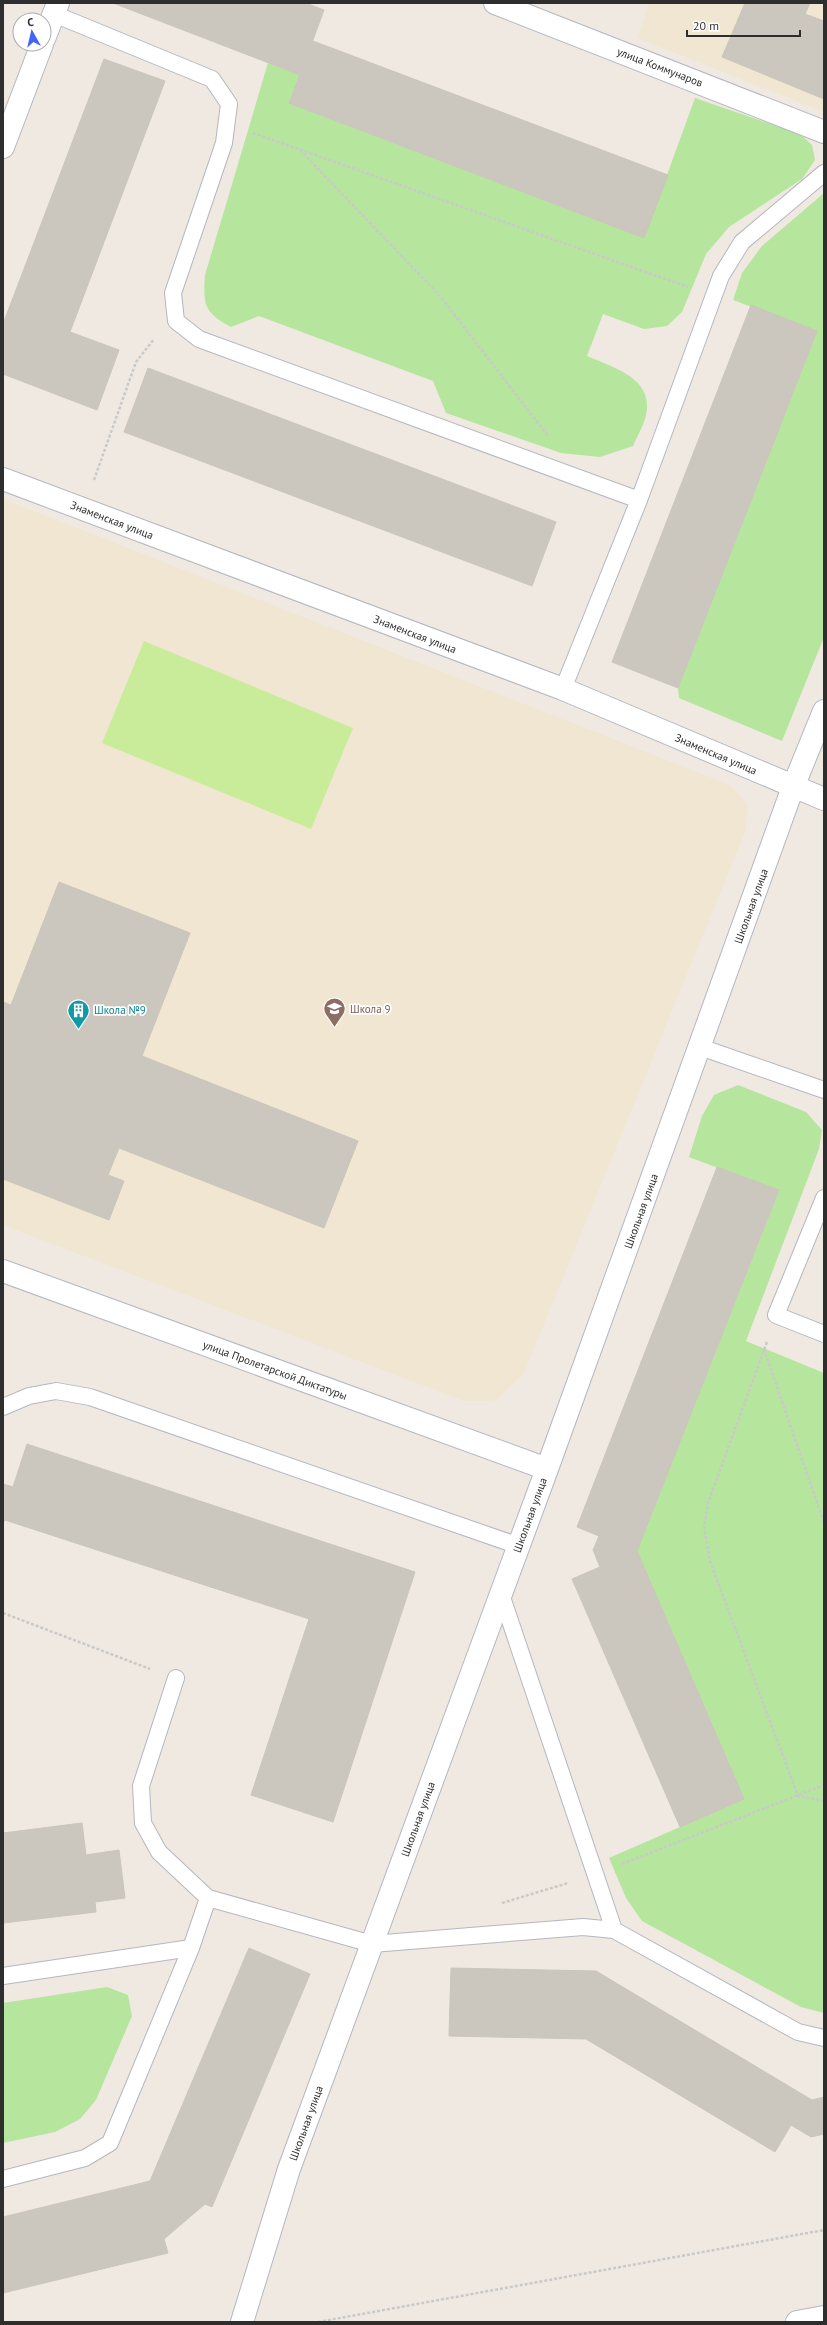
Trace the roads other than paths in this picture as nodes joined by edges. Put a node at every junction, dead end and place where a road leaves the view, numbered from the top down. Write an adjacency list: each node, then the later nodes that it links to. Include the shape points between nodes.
1 (495, 3): 5 (street, улица Коммунаров)
2 (56, 8): 3 (street); 9 (lane, via 212,79 229,104 224,143 173,292 176,321 199,339)
3 (52, 18)
4 (39, 52): 6 (street)
5 (824, 132)
6 (3, 147)
7 (824, 173): 9 (lane, via 742,242 721,276)
8 (3, 478): 10 (street, Знаменская улица)
9 (639, 500): 10 (lane)
10 (563, 689): 12 (street, Знаменская улица)
11 (824, 711): 12 (street, Школьная улица)
12 (794, 787): 13 (street, Знаменская улица); 14 (street, Школьная улица)
13 (824, 799)
14 (700, 1047): 15 (lane); 20 (street, Школьная улица)
15 (824, 1090)
16 (824, 1198): 18 (lane, via 776,1316)
17 (3, 1271): 20 (street, улица Пролетарской Диктатуры)
18 (824, 1334)
19 (3, 1407): 21 (lane, via 29,1396 56,1391 90,1397)
20 (547, 1469): 21 (street, Школьная улица)
21 (519, 1546): 22 (street, Школьная улица)
22 (501, 1594): 25 (lane); 26 (street, Школьная улица)
23 (176, 1678): 24 (lane, via 141,1786 143,1823 159,1852)
24 (208, 1898): 26 (lane); 27 (lane)
25 (614, 1930): 26 (lane, via 583,1927); 29 (lane, via 798,2032)
26 (372, 1944): 32 (street, Школьная улица, via 289,2169)
27 (191, 1948): 28 (lane); 30 (lane, via 110,2143 86,2158)
28 (3, 1976)
29 (824, 2038)
30 (3, 2179)
31 (824, 2317): 33 (street)
32 (242, 2322)
33 (797, 2322)

